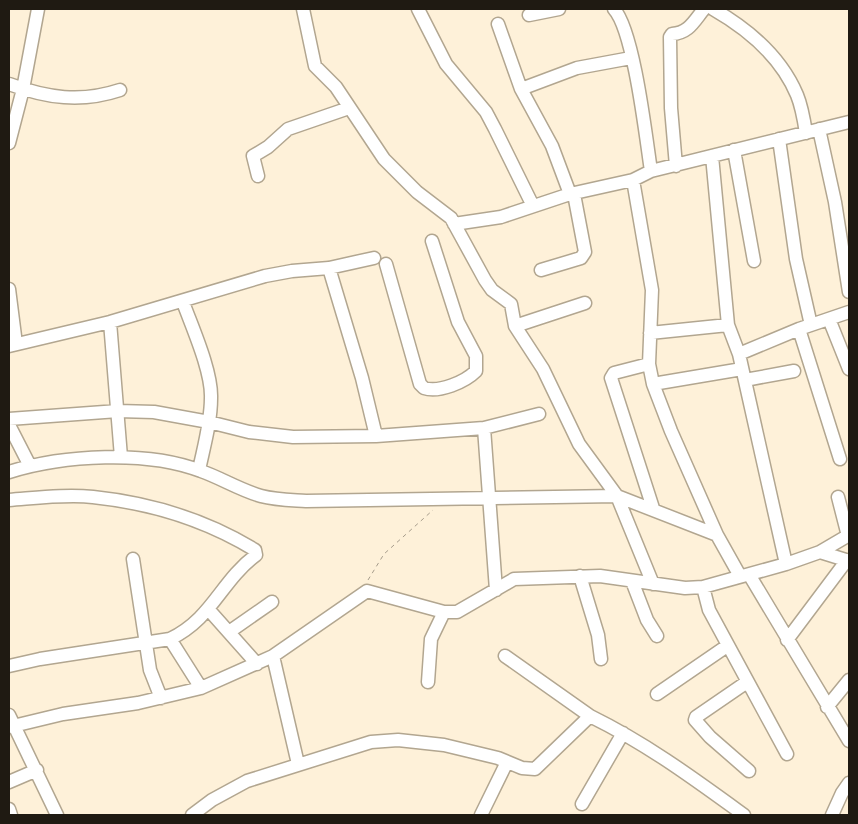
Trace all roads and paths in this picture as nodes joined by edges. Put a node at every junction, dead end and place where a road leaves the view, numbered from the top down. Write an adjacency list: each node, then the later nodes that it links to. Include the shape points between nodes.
1 (38, 9): 12 (street)
2 (303, 9): 15 (street, via 315,66 336,87)
3 (418, 9): 28 (street, via 446,64 496,129)
4 (560, 9): 8 (street)
5 (614, 9): 10 (street)
6 (704, 9): 23 (street, via 687,30 670,37)
7 (721, 10): 18 (street, via 751,34 789,79 798,96)
8 (529, 15)
9 (498, 24): 13 (street)
10 (631, 58): 13 (street, via 577,68); 24 (street)
11 (9, 84): 12 (street)
12 (24, 89): 14 (street, via 53,96 91,98); 20 (street)
13 (521, 89): 27 (street, via 552,146)
14 (120, 90)
15 (349, 108): 25 (street, via 283,132 253,156); 29 (street, via 384,159)
16 (849, 124): 17 (street)
17 (819, 129): 18 (street); 37 (street)
18 (806, 133): 19 (street)
19 (779, 139): 21 (street); 45 (street)
20 (9, 143)
21 (734, 150): 22 (street); 32 (street)
22 (712, 156): 23 (street); 44 (street)
23 (676, 166): 24 (street)
24 (651, 172): 26 (street)
25 (258, 176)
26 (633, 180): 27 (street); 46 (street, via 652,290)
27 (572, 194): 28 (street); 35 (street, via 585,252 581,258)
28 (533, 206): 29 (street, via 501,216)
29 (454, 224): 43 (street, via 492,290 511,304)
30 (432, 242): 33 (street, via 458,322 478,364 476,371 466,379 435,390 420,384)
31 (374, 258): 34 (street)
32 (754, 261)
33 (386, 264)
34 (329, 268): 38 (street, via 272,275); 60 (street)
35 (541, 270)
36 (9, 289): 47 (street)
37 (849, 292)
38 (183, 302): 42 (street); 57 (street, via 207,373 211,396)
39 (585, 303): 43 (street)
40 (849, 312): 41 (street)
41 (829, 319): 45 (street); 50 (street)
42 (110, 322): 47 (street); 54 (street)
43 (515, 326): 66 (street, via 543,369 579,444)
44 (728, 326): 46 (street); 48 (street)
45 (805, 327): 48 (street); 62 (street)
46 (650, 333): 49 (street)
47 (12, 345)
48 (739, 354): 52 (street)
49 (649, 364): 53 (street); 71 (street, via 614,373 611,378)
50 (849, 370)
51 (794, 371): 52 (street)
52 (743, 375): 53 (street); 77 (street)
53 (653, 384): 72 (street)
54 (118, 411): 56 (street); 57 (street, via 154,412); 61 (street)
55 (539, 414): 59 (street)
56 (9, 419)
57 (209, 422): 60 (street, via 250,432 293,437); 64 (street)
58 (9, 425): 63 (street)
59 (484, 428): 60 (street); 68 (street)
60 (376, 436)
61 (121, 457): 63 (street); 64 (street)
62 (840, 459)
63 (30, 466): 65 (street)
64 (199, 470): 69 (street, via 276,499 306,502)
65 (9, 472)
66 (617, 496): 68 (street); 71 (street); 81 (street)
67 (838, 497): 73 (street)
68 (490, 498): 69 (street); 83 (street)
69 (445, 499): 84 (path, via 384,554)
70 (9, 500): 86 (street, via 92,497 161,508 255,550 256,555 238,569)
71 (653, 508): 72 (street)
72 (717, 535): 79 (street)
73 (848, 536): 74 (street)
74 (820, 552): 76 (street); 77 (street)
75 (133, 559): 92 (street)
76 (848, 560): 91 (street)
77 (786, 564): 79 (street)
78 (580, 576): 80 (street); 83 (street, via 514,580); 96 (street, via 598,635)
79 (745, 576): 82 (street); 91 (street)
80 (632, 581): 81 (street); 89 (street)
81 (653, 584): 82 (street)
82 (703, 587): 93 (street, via 709,610)
83 (496, 590): 87 (street, via 457,612)
84 (360, 594): 87 (street, via 375,592); 94 (street)
85 (272, 602): 88 (street)
86 (209, 610): 88 (street); 90 (street, via 189,630)
87 (444, 612): 100 (street, via 431,639)
88 (229, 632): 97 (street)
89 (657, 636)
90 (170, 639): 92 (street); 102 (street)
91 (787, 640): 105 (street)
92 (145, 643): 98 (street); 104 (street, via 150,670)
93 (727, 646): 101 (street); 103 (street)
94 (273, 656): 97 (street); 112 (street)
95 (505, 656): 106 (street)
96 (601, 659)
97 (256, 664): 102 (street)
98 (9, 666)
99 (849, 680): 105 (street)
100 (428, 682)
101 (747, 682): 110 (street); 114 (street, via 695,720)
102 (201, 688): 104 (street)
103 (657, 694)
104 (161, 698): 107 (street)
105 (827, 707): 109 (street)
106 (590, 716): 108 (street); 111 (street, via 535,768 522,768)
107 (10, 723): 113 (street)
108 (623, 733): 117 (street); 123 (street, via 681,768)
109 (849, 741)
110 (787, 754)
111 (507, 762): 112 (street, via 458,748 398,740 359,744); 122 (street)
112 (298, 764): 121 (street, via 232,788)
113 (37, 770): 115 (street); 120 (street)
114 (749, 771)
115 (9, 782)
116 (849, 782): 124 (street)
117 (582, 804)
118 (9, 809): 119 (street)
119 (11, 815)
120 (57, 815)
121 (192, 815)
122 (481, 815)
123 (744, 815)
124 (832, 815)

